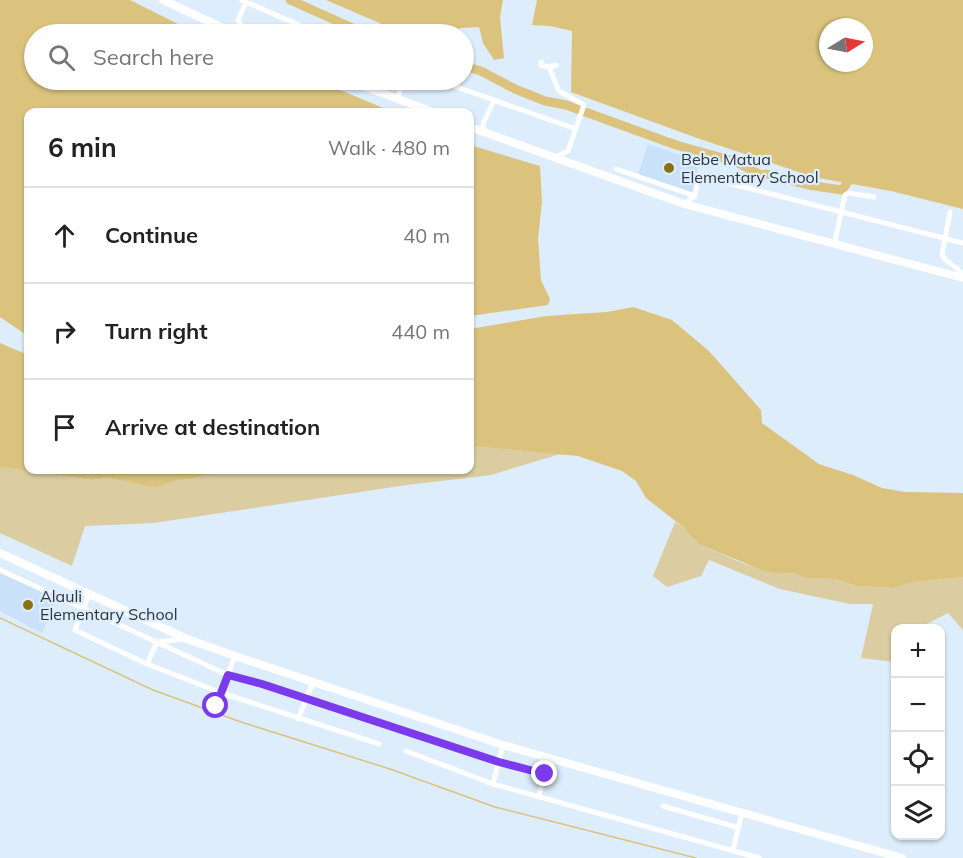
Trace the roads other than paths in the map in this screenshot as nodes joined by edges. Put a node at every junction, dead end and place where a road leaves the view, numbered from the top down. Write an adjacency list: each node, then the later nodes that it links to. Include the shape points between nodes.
1 (164, 0): 3 (street)
2 (244, 1): 4 (street); 5 (street)
3 (215, 24)
4 (240, 24)
5 (297, 24)
6 (541, 62): 8 (street)
7 (556, 65): 8 (street)
8 (549, 67): 16 (street, via 559,91 584,105)
9 (375, 90): 12 (street)
10 (401, 90): 12 (street)
11 (464, 90): 13 (street)
12 (397, 98): 14 (street)
13 (494, 101): 16 (street); 17 (street)
14 (423, 108)
15 (474, 129): 17 (street)
16 (576, 129): 18 (street, via 568,151)
17 (482, 132): 18 (street)
18 (553, 158): 22 (street)
19 (616, 169): 20 (street)
20 (695, 196): 22 (street); 24 (street, via 698,178 705,177)
21 (874, 196): 24 (street, via 848,193)
22 (684, 204): 27 (street)
23 (950, 212): 25 (street)
24 (840, 213): 25 (street); 27 (street)
25 (945, 238): 26 (street); 28 (street, via 942,258 960,269)
26 (963, 243)
27 (834, 245): 28 (street)
28 (963, 277)
29 (0, 553): 31 (street)
30 (0, 570): 32 (street)
31 (89, 594): 32 (street); 33 (street)
32 (84, 608): 34 (street); 36 (street, via 75,630)
33 (187, 639): 34 (street); 35 (street)
34 (157, 642): 36 (street); 37 (street)
35 (235, 656): 37 (street); 38 (street)
36 (147, 663): 39 (street)
37 (228, 675): 39 (street); 40 (street)
38 (314, 682): 40 (street); 44 (street)
39 (222, 693): 41 (street); 42 (street)
40 (307, 699): 42 (street); 47 (street)
41 (216, 706)
42 (298, 719): 43 (street)
43 (379, 744)
44 (503, 745): 46 (street); 47 (street)
45 (406, 752): 49 (street)
46 (549, 758): 48 (street); 52 (street)
47 (499, 762): 48 (street); 49 (street)
48 (545, 774): 50 (street)
49 (493, 784): 50 (street)
50 (539, 796): 54 (street)
51 (663, 806): 53 (street)
52 (742, 812): 53 (street); 56 (street)
53 (738, 828): 54 (street)
54 (733, 850): 55 (street)
55 (759, 858)
56 (902, 858)

